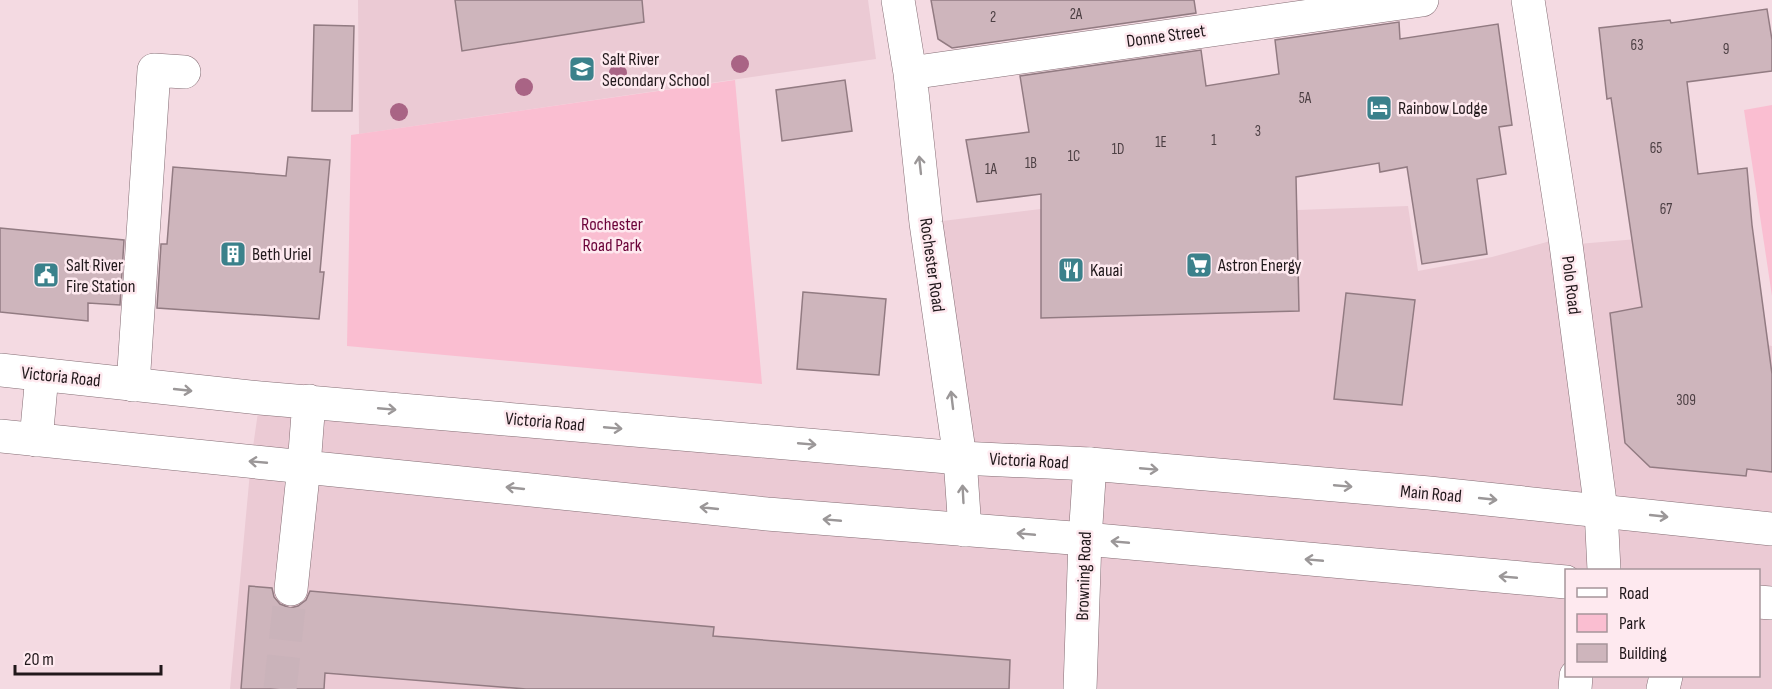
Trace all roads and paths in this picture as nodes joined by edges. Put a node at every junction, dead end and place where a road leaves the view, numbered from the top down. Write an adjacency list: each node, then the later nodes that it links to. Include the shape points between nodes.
1 (898, 0): 5 (main road, Rochester Road)
2 (1422, 0): 5 (main road, Donne Street)
3 (1528, 0): 15 (main road, Polo Road, via 1565,237)
4 (184, 72): 8 (main road, via 154,70)
5 (910, 73): 12 (main road, Rochester Road, one-way to 5, via 926,223)
6 (0, 370): 7 (main road, Victoria Road)
7 (42, 375): 8 (main road, Victoria Road); 11 (main road)
8 (134, 385): 9 (main road, Victoria Road, one-way to 9)
9 (309, 401): 12 (main road, Victoria Road, one-way to 12); 14 (main road)
10 (0, 436): 11 (main road)
11 (36, 440): 14 (main road, one-way to 11)
12 (960, 458): 13 (main road, Victoria Road); 17 (main road, Rochester Road, one-way to 12)
13 (1090, 464): 15 (main road, Main Road, one-way to 15); 18 (main road, Browning Road)
14 (304, 466): 17 (main road, one-way to 14, via 767,514); 21 (main road)
15 (1601, 510): 16 (main road, Main Road, one-way to 16); 19 (main road, Polo Road)
16 (1772, 529)
17 (965, 530): 18 (main road, one-way to 17)
18 (1085, 539): 20 (main road, one-way to 18); 22 (main road, Browning Road)
19 (1604, 569)
20 (1565, 582)
21 (291, 589)
22 (1080, 689)

